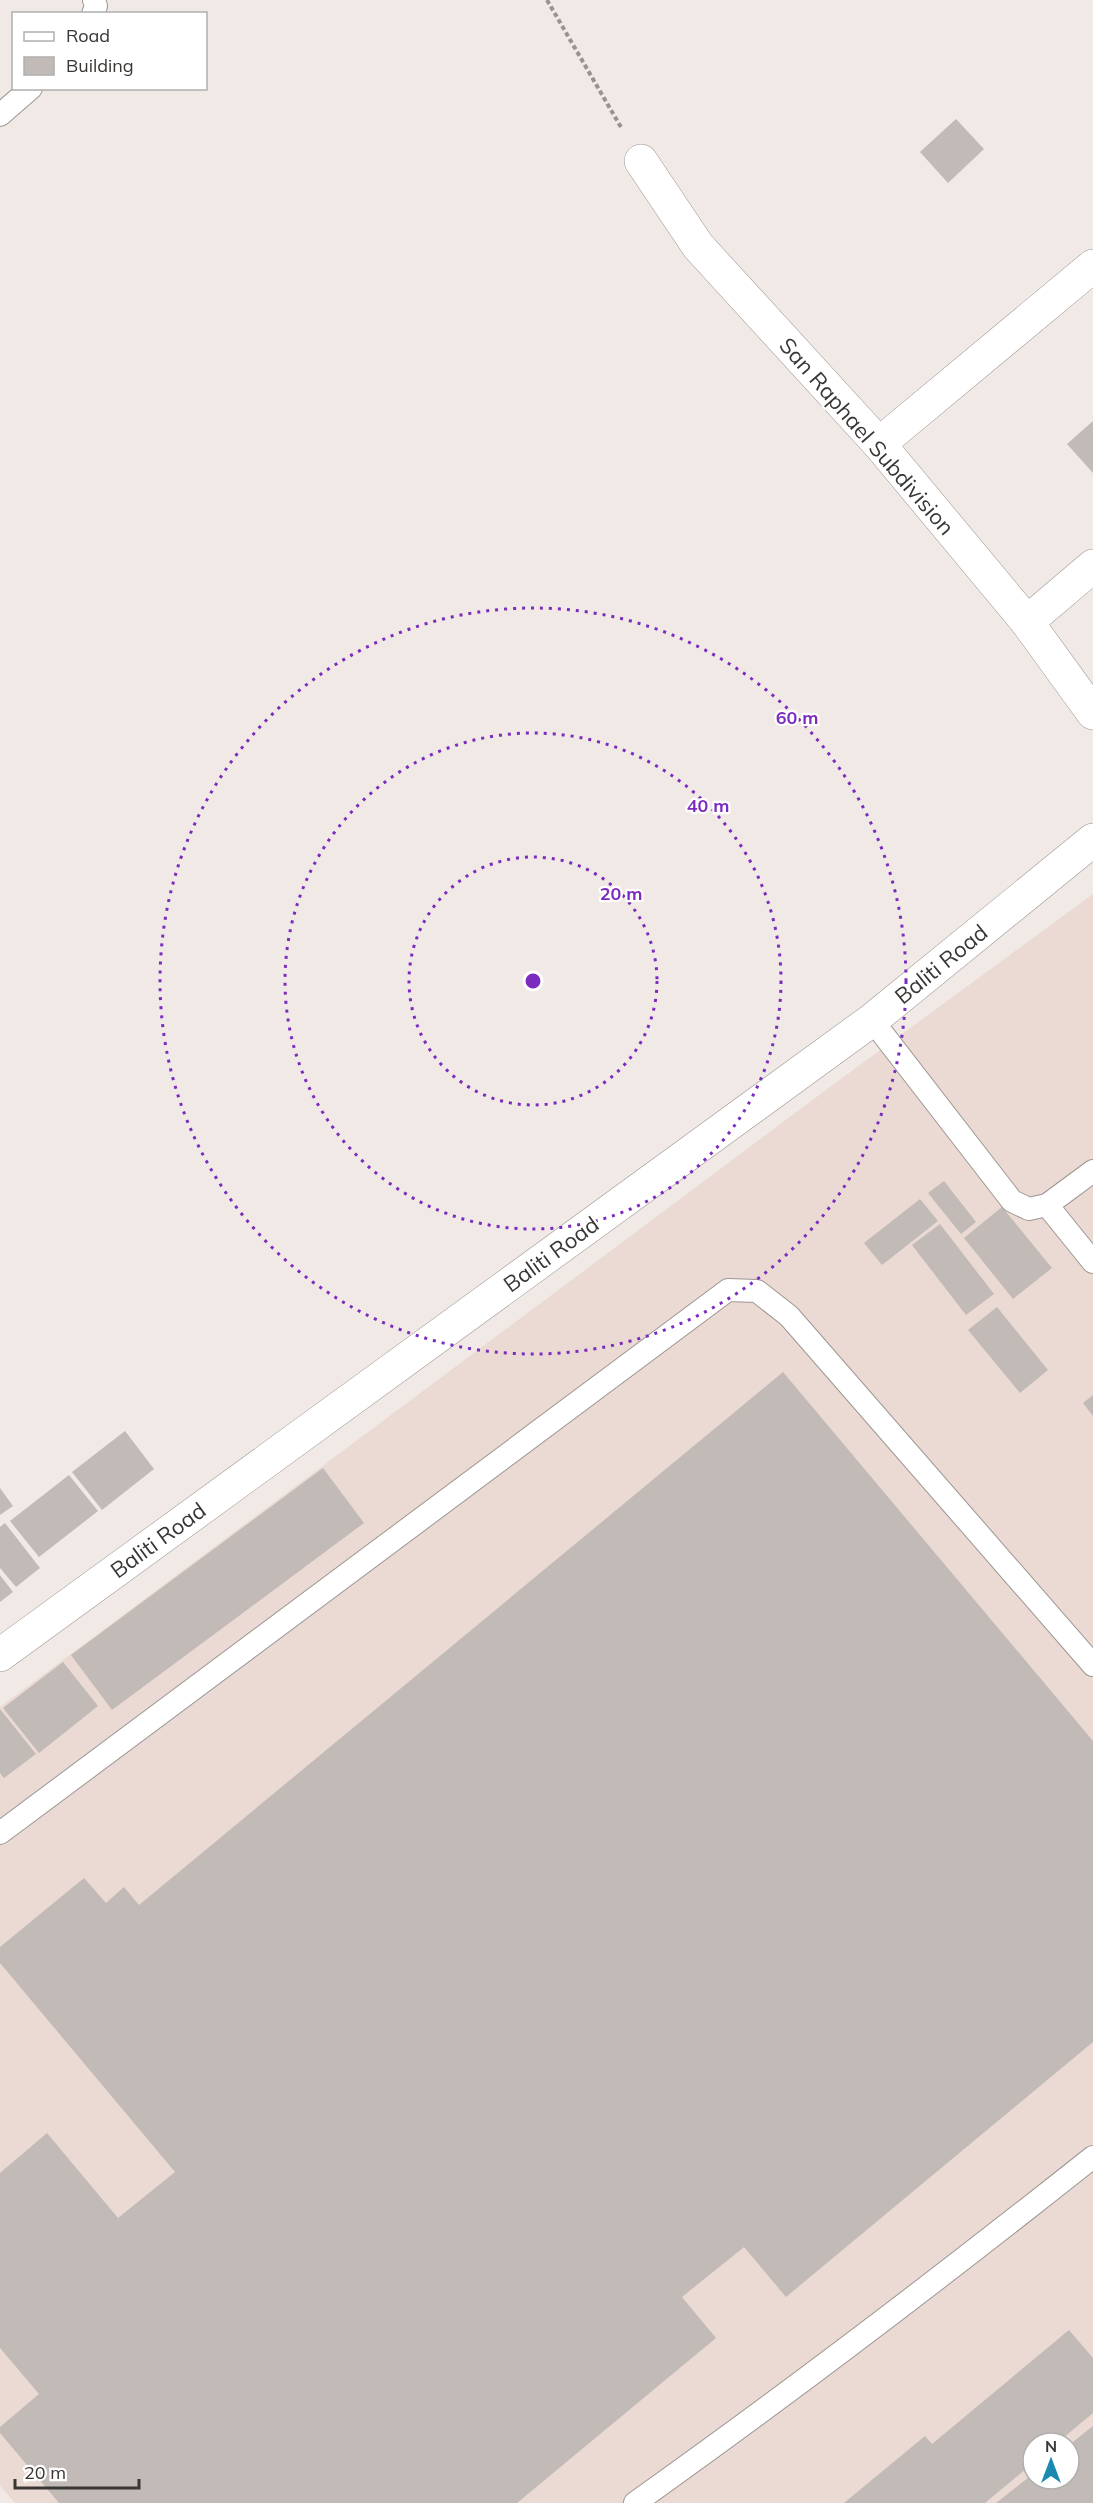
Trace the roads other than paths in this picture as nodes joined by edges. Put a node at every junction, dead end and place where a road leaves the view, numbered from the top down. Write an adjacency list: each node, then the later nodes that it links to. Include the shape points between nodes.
1 (29, 90): 2 (lane)
2 (0, 115)
3 (640, 160): 5 (main road, San Raphael Subdivision, via 698,246)
4 (1093, 267): 5 (main road)
5 (879, 444): 7 (main road, San Raphael Subdivision)
6 (1093, 566): 7 (main road)
7 (1026, 622): 8 (main road, San Raphael Subdivision)
8 (1093, 712)
9 (1093, 840): 10 (main road, Baliti Road)
10 (872, 1020): 12 (lane, via 1012,1201 1029,1209); 14 (main road, Baliti Road)
11 (1093, 1172): 12 (lane)
12 (1047, 1205): 13 (lane)
13 (1093, 1262)
14 (0, 1655)
15 (1093, 1665): 16 (lane, via 789,1316 757,1290 728,1290)
16 (0, 1833)
17 (1093, 2157): 18 (lane, via 764,2411)
18 (635, 2503)

